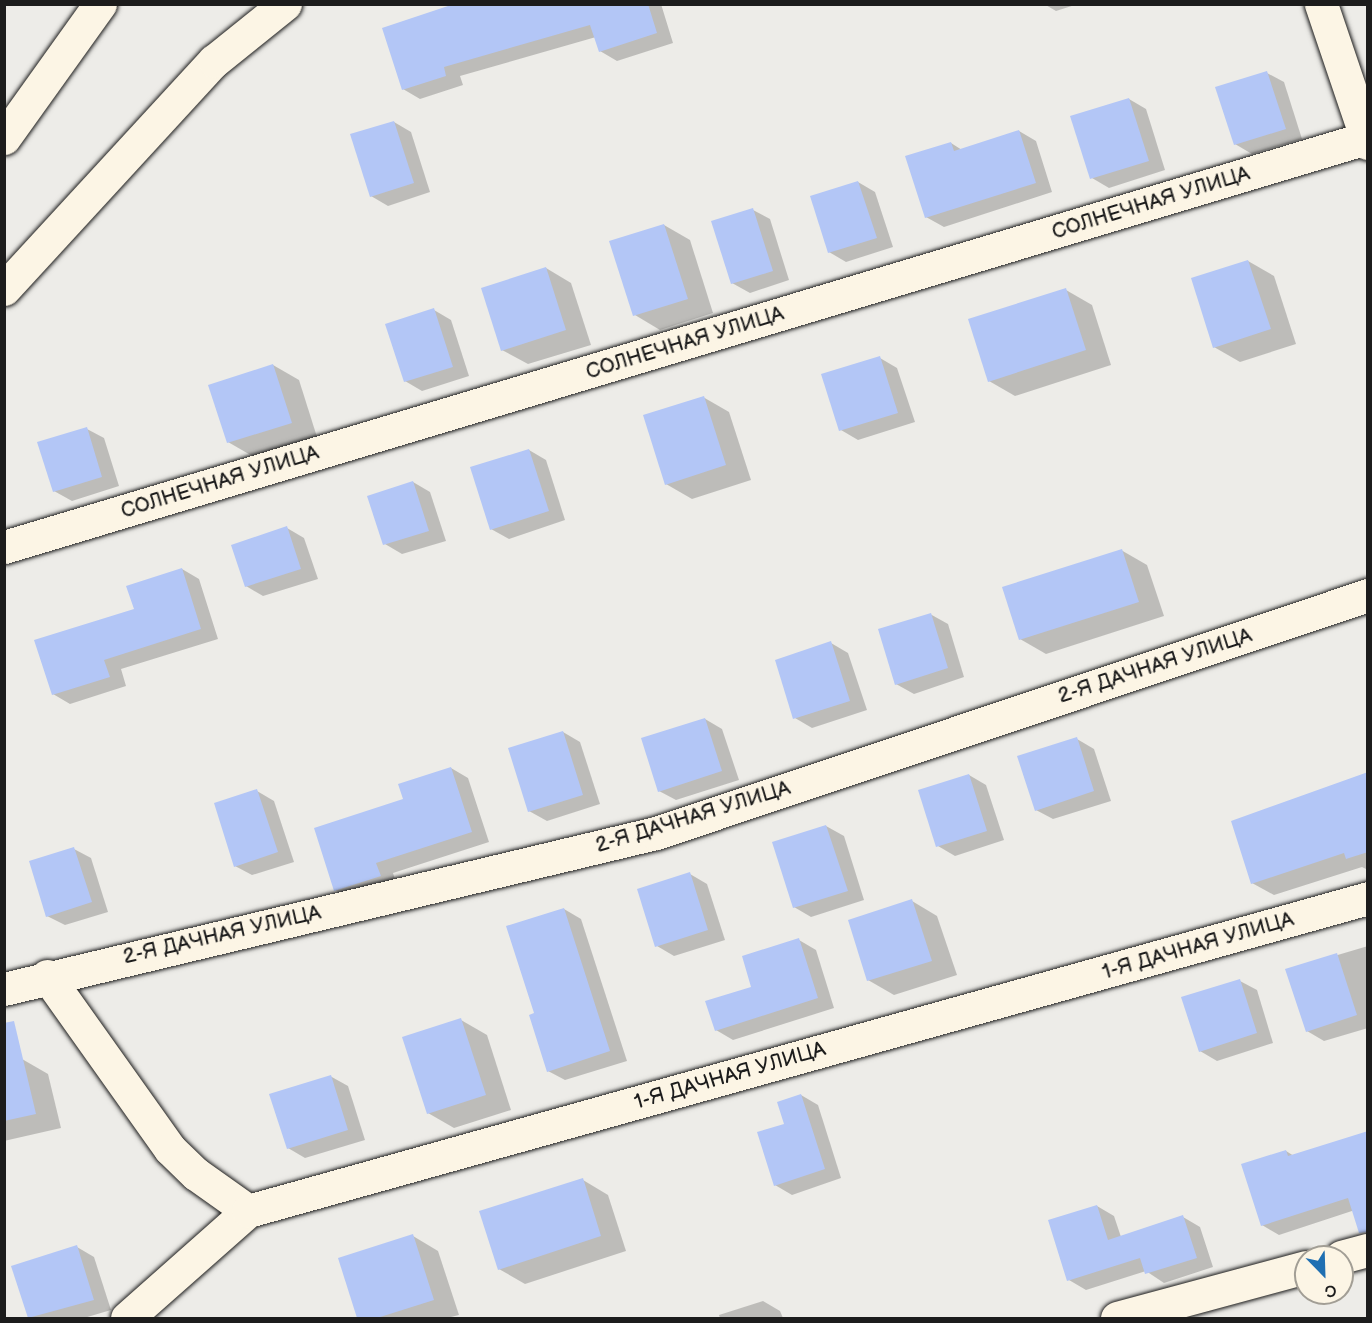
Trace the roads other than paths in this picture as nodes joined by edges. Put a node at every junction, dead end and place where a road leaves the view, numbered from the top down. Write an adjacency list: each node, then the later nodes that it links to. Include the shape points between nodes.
1 (100, 4): 4 (street)
2 (285, 4): 6 (street, via 214,61)
3 (1321, 4): 5 (street)
4 (4, 138)
5 (1367, 141): 7 (street, СОЛНЕЧНАЯ УЛИЦА)
6 (4, 289)
7 (4, 547)
8 (1368, 595): 10 (street, 2-Я ДАЧНАЯ УЛИЦА, via 656,833)
9 (1368, 898): 12 (street, 1-Я ДАЧНАЯ УЛИЦА)
10 (47, 976): 11 (street, 2-Я ДАЧНАЯ УЛИЦА); 12 (street, via 170,1149 196,1174)
11 (4, 989)
12 (248, 1211): 14 (street, 1-Я ДАЧНАЯ УЛИЦА)
13 (1294, 1269): 15 (street)
14 (127, 1318)
15 (1117, 1318)

